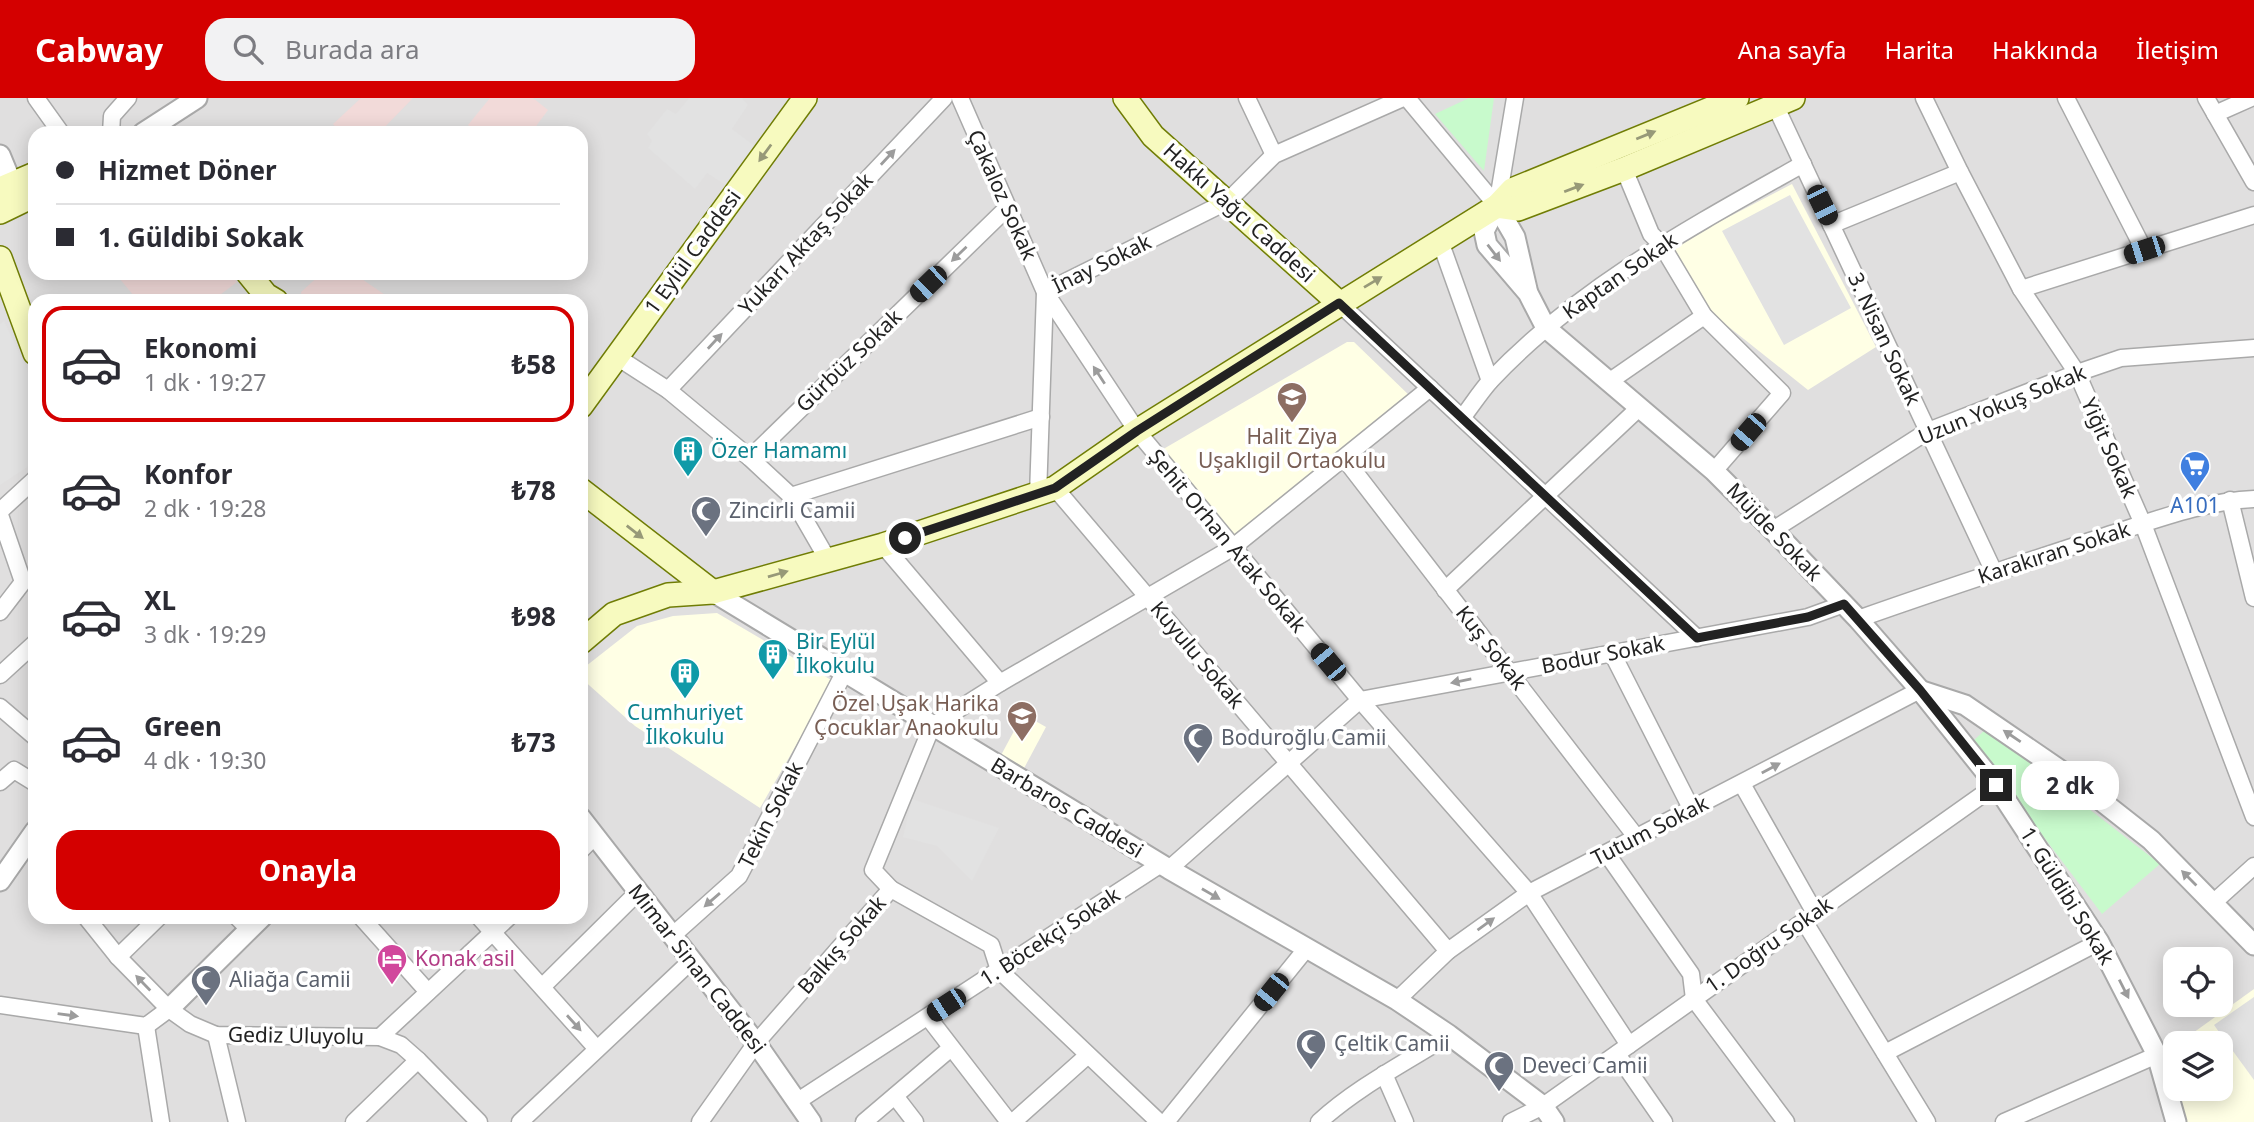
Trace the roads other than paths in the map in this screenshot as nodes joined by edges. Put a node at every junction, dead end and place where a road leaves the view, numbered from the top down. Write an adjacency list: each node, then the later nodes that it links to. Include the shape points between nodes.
1 (36, 98): 18 (street)
2 (128, 98): 19 (street, via 112,116)
3 (197, 98): 20 (street)
4 (805, 98): 48 (main road, 1 Eylül Caddesi, one-way to 48)
5 (944, 98): 53 (street, Yukarı Aktaş Sokak, one-way to 5)
6 (960, 98): 30 (street, Çakaloz Sokak)
7 (1125, 98): 28 (main road, Hakkı Yağcı Caddesi, via 1153,136)
8 (1247, 98): 22 (street)
9 (1405, 98): 22 (street); 29 (street)
10 (1516, 98): 29 (street)
11 (1737, 98): 29 (main road, one-way to 11, via 1512,190)
12 (1924, 98): 25 (street, Yiğit Sokak)
13 (2066, 98): 36 (street)
14 (2206, 98): 17 (street)
15 (2251, 98): 17 (street)
16 (1784, 102): 23 (street, 3. Nisan Sokak); 24 (main road)
17 (2215, 114): 26 (street)
18 (56, 126)
19 (111, 126)
20 (155, 126)
21 (0, 155): 27 (street)
22 (1273, 155): 28 (street, İnay Sokak)
23 (1802, 164): 33 (street, 3. Nisan Sokak); 35 (street, Kaptan Sokak)
24 (1624, 169): 29 (main road, one-way to 24, via 1518,209); 35 (street, via 1651,234)
25 (1960, 173): 33 (street); 39 (street, Yiğit Sokak)
26 (2254, 182)
27 (17, 192): 31 (main road)
28 (1228, 201): 40 (street, İnay Sokak); 43 (main road, Hakkı Yağcı Caddesi)
29 (1497, 205): 34 (main road); 41 (street, via 1515,237); 41 (street, one-way to 41, via 1484,231 1487,245)
30 (1008, 207): 40 (street, Çakaloz Sokak); 60 (street, Gürbüz Sokak, one-way to 60)
31 (0, 212)
32 (2254, 215): 36 (street)
33 (1831, 225): 59 (street, 3. Nisan Sokak)
34 (1440, 242): 43 (main road, one-way to 34); 50 (street)
35 (1661, 244): 44 (street); 45 (street, Kaptan Sokak)
36 (2144, 250): 39 (street)
37 (0, 258): 46 (main road)
38 (254, 280): 42 (main road)
39 (2021, 289): 49 (street, Yiğit Sokak)
40 (1045, 292): 56 (street, İnay Sokak); 58 (street, Çakaloz Sokak, one-way to 40)
41 (1528, 293): 45 (street, Müjde Sokak)
42 (267, 294)
43 (1339, 303): 52 (street, Hakkı Yağcı Caddesi); 58 (main road)
44 (1704, 316): 51 (street); 62 (street, via 1782,393)
45 (1546, 328): 50 (street, Kaptan Sokak); 51 (street, Müjde Sokak)
46 (28, 334)
47 (2254, 348): 49 (street, Uzun Yokuş Sokak, via 2121,359)
48 (617, 357): 53 (street); 54 (main road, 1 Eylül Caddesi)
49 (2077, 373): 59 (street, Uzun Yokuş Sokak); 71 (street, Yiğit Sokak)
50 (1490, 381): 57 (street, Kaptan Sokak)
51 (1610, 381): 55 (street, Müjde Sokak)
52 (1430, 388): 57 (street, Hakkı Yağcı Caddesi); 61 (street)
53 (668, 390): 60 (street)
54 (588, 396)
55 (1640, 407): 62 (street, Müjde Sokak); 67 (street)
56 (1041, 418): 64 (street, İnay Sokak); 66 (street)
57 (1462, 418): 67 (street, Hakkı Yağcı Caddesi)
58 (1137, 431): 64 (main road); 74 (street, Şehit Orhan Atak Sokak)
59 (1928, 431): 72 (street, Uzun Yokuş Sokak); 76 (street, 3. Nisan Sokak)
60 (750, 457): 66 (street)
61 (1344, 458): 74 (street); 77 (street, Kuş Sokak)
62 (1714, 471): 72 (street, Müjde Sokak)
63 (28, 486): 70 (street)
64 (1046, 491): 73 (main road); 79 (street, Kuyulu Sokak)
65 (588, 495): 78 (main road, Barbaros Caddesi, one-way to 78)
66 (790, 496): 75 (street)
67 (1545, 496): 77 (street); 85 (street, Hakkı Yağcı Caddesi)
68 (2254, 499): 69 (street, Karakıran Sokak)
69 (2230, 500): 71 (street, Karakıran Sokak); 80 (street)
70 (0, 513): 82 (street, via 23,582)
71 (2143, 524): 76 (street, Karakıran Sokak); 103 (street, Yiğit Sokak)
72 (1773, 530): 81 (street, Müjde Sokak)
73 (883, 545): 75 (main road); 91 (street)
74 (1232, 548): 79 (street); 93 (street, Şehit Orhan Atak Sokak)
75 (828, 560): 78 (main road, one-way to 75)
76 (1994, 572): 83 (street, Karakıran Sokak)
77 (1446, 590): 88 (street, Kuş Sokak)
78 (713, 592): 84 (main road, via 668,595 614,614); 89 (street, Barbaros Caddesi)
79 (1147, 596): 91 (street); 97 (street, Kuyulu Sokak)
80 (2254, 598)
81 (1844, 604): 83 (street, Müjde Sokak); 85 (street, Bodur Sokak, via 1808,617)
82 (0, 612)
83 (1858, 619): 92 (street, Müjde Sokak)
84 (588, 636)
85 (1697, 638): 87 (street, Bodur Sokak)
86 (28, 649): 90 (street)
87 (1612, 653): 88 (street, Bodur Sokak); 102 (street)
88 (1509, 672): 93 (street, Bodur Sokak, one-way to 93); 104 (street, Kuş Sokak)
89 (844, 673): 95 (street, Barbaros Caddesi); 123 (street, Tekin Sokak, one-way to 123, via 739,876)
90 (0, 675)
91 (1000, 683): 95 (street)
92 (1920, 690): 100 (street, Tutum Sokak, one-way to 92); 101 (street, 1. Güldibi Sokak); 114 (street, one-way to 92, via 2151,840 2076,781 1965,705)
93 (1360, 700): 97 (street, 1. Böcekçi Sokak); 113 (street, Şehit Orhan Atak Sokak)
94 (0, 707): 96 (street)
95 (932, 726): 109 (street, Barbaros Caddesi); 111 (street, Balkış Sokak, via 873,870)
96 (28, 731)
97 (1288, 763): 109 (street, 1. Böcekçi Sokak); 127 (street, Kuyulu Sokak)
98 (28, 779): 99 (street, via 14,770)
99 (0, 782)
100 (1742, 784): 102 (street, Tutum Sokak); 115 (street)
101 (1996, 785): 115 (street, 1. Doğru Sokak); 124 (street, 1. Güldibi Sokak)
102 (1692, 810): 104 (street, Tutum Sokak)
103 (2254, 817)
104 (1637, 838): 107 (street, Tutum Sokak)
105 (28, 843): 110 (street)
106 (588, 843): 112 (street, Mimar Sinan Caddesi)
107 (1607, 854): 113 (street, Tutum Sokak); 133 (street, via 1691,974)
108 (2254, 866): 114 (street)
109 (1165, 867): 126 (street, Barbaros Caddesi, one-way to 126); 130 (street, 1. Böcekçi Sokak)
110 (0, 881)
111 (891, 889): 130 (street, via 991,945); 142 (street, Balkış Sokak)
112 (638, 892): 123 (street, Mimar Sinan Caddesi); 131 (street)
113 (1529, 893): 127 (street, Tutum Sokak, one-way to 113); 145 (street, Şehit Orhan Atak Sokak)
114 (2213, 902): 125 (street)
115 (1810, 917): 133 (street, 1. Doğru Sokak); 146 (street)
116 (92, 924): 128 (street, Gediz Uluyolu)
117 (152, 924): 128 (street)
118 (246, 924): 136 (street)
119 (367, 924): 132 (street)
120 (486, 924): 122 (street)
121 (502, 924): 122 (street)
122 (493, 932): 131 (street); 132 (street)
123 (672, 936): 129 (street, Mimar Sinan Caddesi)
124 (2099, 942): 146 (street); 148 (street, 1. Güldibi Sokak, one-way to 148)
125 (2254, 945)
126 (1306, 948): 134 (street, Barbaros Caddesi); 165 (street)
127 (1448, 951): 134 (street, Tutum Sokak)
128 (118, 957): 136 (street, Gediz Uluyolu, one-way to 128)
129 (691, 961): 142 (street, Mimar Sinan Caddesi); 144 (street)
130 (999, 970): 137 (street, 1. Böcekçi Sokak); 147 (street)
131 (542, 987): 144 (street, one-way to 144)
132 (428, 992): 141 (street)
133 (1694, 999): 145 (street, 1. Doğru Sokak); 170 (street)
134 (1397, 1000): 140 (street, Barbaros Caddesi)
135 (0, 1005): 138 (street, one-way to 138)
136 (169, 1009): 138 (street); 139 (street, Gediz Uluyolu)
137 (928, 1017): 143 (street); 152 (street, 1. Böcekçi Sokak)
138 (146, 1026): 154 (street)
139 (216, 1035): 141 (street, Gediz Uluyolu); 155 (street)
140 (1448, 1035): 150 (street); 153 (street, Barbaros Caddesi)
141 (380, 1037): 149 (street, Gediz Uluyolu, via 401,1045)
142 (756, 1043): 152 (street, Mimar Sinan Caddesi); 159 (street, Balkış Sokak)
143 (951, 1048): 151 (street); 163 (street)
144 (597, 1049): 158 (street)
145 (1623, 1049): 153 (street, 1. Doğru Sokak); 169 (street, Şehit Orhan Atak Sokak)
146 (1885, 1053): 171 (street)
147 (1088, 1055): 163 (street); 164 (street)
148 (2157, 1055): 172 (street); 173 (street, 1. Güldibi Sokak)
149 (418, 1060): 156 (street); 157 (street, Gediz Uluyolu)
150 (1384, 1074): 166 (street); 167 (street)
151 (895, 1096): 161 (street); 162 (street)
152 (798, 1101): 160 (street, Mimar Sinan Caddesi)
153 (1549, 1114): 168 (street, 1. Doğru Sokak)
154 (161, 1122)
155 (237, 1122)
156 (354, 1122)
157 (479, 1122)
158 (520, 1122)
159 (699, 1122)
160 (811, 1122)
161 (864, 1122)
162 (915, 1122)
163 (1011, 1122)
164 (1158, 1122)
165 (1166, 1122)
166 (1319, 1122)
167 (1405, 1122)
168 (1511, 1122)
169 (1664, 1122)
170 (1786, 1122)
171 (1927, 1122)
172 (2004, 1122)
173 (2176, 1122)

